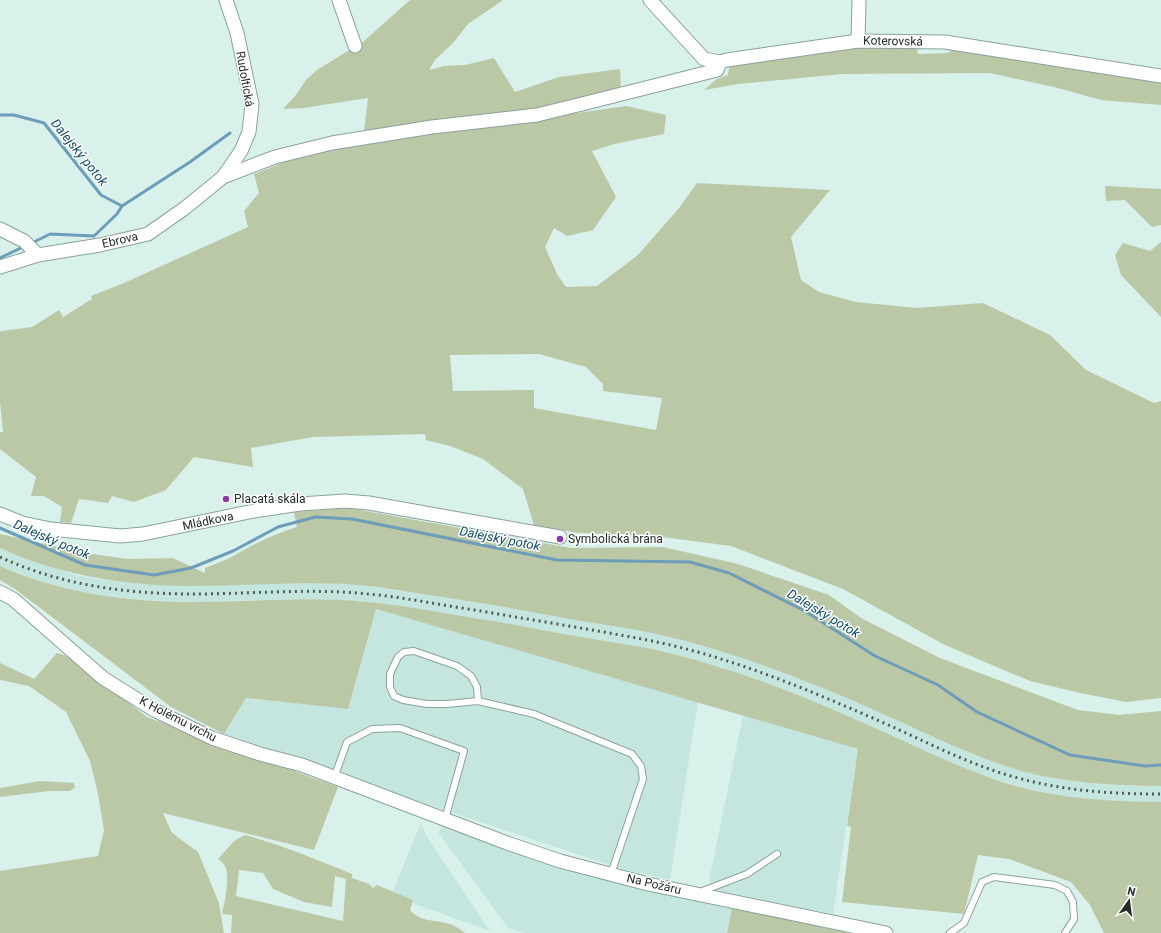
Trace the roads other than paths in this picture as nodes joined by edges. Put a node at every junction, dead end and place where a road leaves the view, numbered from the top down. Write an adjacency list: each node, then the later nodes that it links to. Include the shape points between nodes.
1 (226, 0): 9 (street, Rudoltická, via 237,33 252,104 249,132 241,151)
2 (338, 0): 6 (street)
3 (650, 0): 7 (street, Koterovská, via 704,59)
4 (859, 0): 5 (street)
5 (858, 41): 7 (street, Koterovská); 8 (street, Koterovská, via 946,42)
6 (355, 46)
7 (720, 62): 9 (street, via 717,70 582,104 537,114 332,143 275,157)
8 (1161, 76)
9 (223, 177): 11 (street, Ebrova, via 148,234 100,245)
10 (0, 229): 11 (street)
11 (32, 249): 12 (street, Ebrova)
12 (0, 266)
13 (0, 514): 14 (street, Mládkova, via 22,523 51,529 120,536 143,534 300,504 345,501 376,504)
14 (560, 537)
15 (0, 592): 17 (street, K Holému vrchu, via 13,600 103,678 154,710 212,738 302,765)
16 (478, 701): 16 (lane, via 427,704 403,700 394,696 390,687 390,674 398,657 404,652 414,651 457,666 471,676 477,687); 21 (lane, via 534,714 632,754 641,766 643,779)
17 (334, 778): 18 (street, K Holému vrchu); 19 (lane, via 347,742 372,729 400,728 464,751)
18 (428, 813): 19 (street, Na Požáru)
19 (445, 819): 21 (street, Na Požáru, via 560,861)
20 (777, 854): 22 (lane, via 747,874)
21 (611, 874): 22 (street, Na Požáru)
22 (699, 894): 23 (street, Na Požáru)
23 (886, 933)
24 (950, 933): 25 (lane, via 964,923 982,882 994,877 1055,884 1067,891 1074,902 1074,919)
25 (1065, 933)

